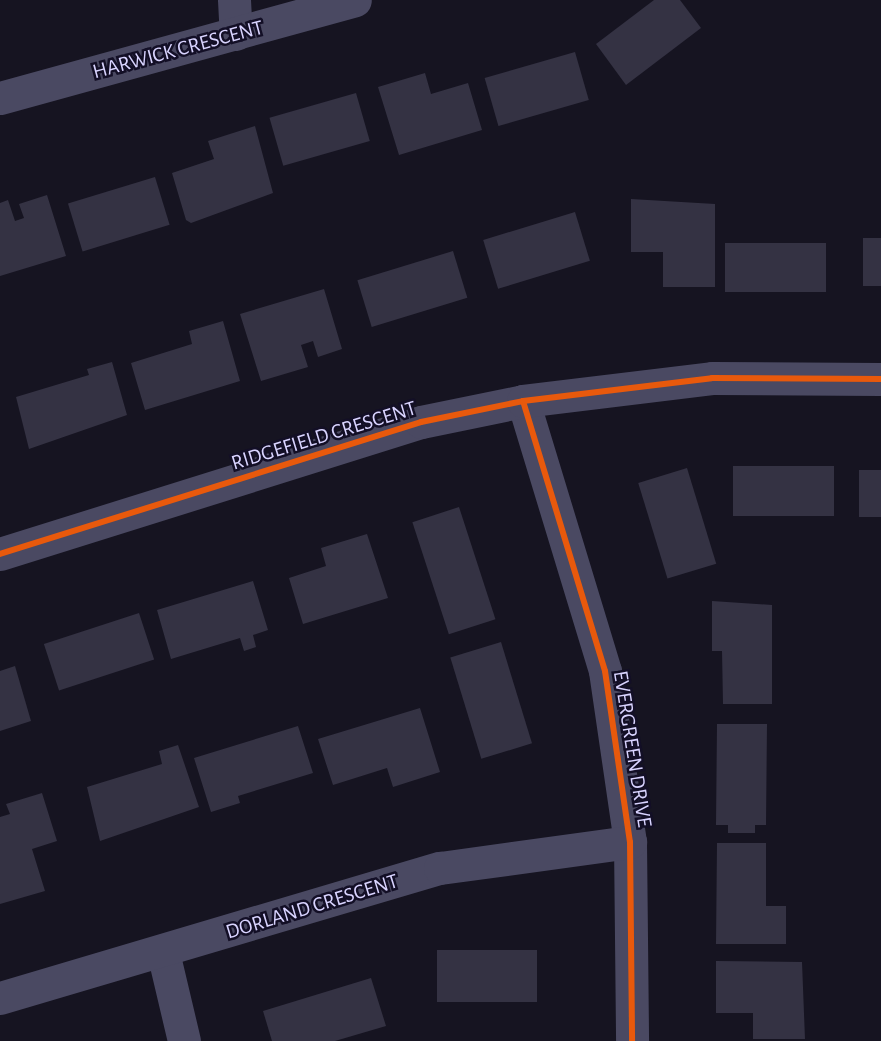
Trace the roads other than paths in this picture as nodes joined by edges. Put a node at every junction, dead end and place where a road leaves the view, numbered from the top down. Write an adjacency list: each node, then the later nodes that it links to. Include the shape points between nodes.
1 (234, 0): 3 (street)
2 (355, 0): 3 (street, HARWICK CRESCENT)
3 (236, 34): 4 (street, HARWICK CRESCENT)
4 (0, 98)
5 (881, 379): 6 (street, RIDGEFIELD CRESCENT, via 712,378)
6 (523, 401): 7 (street, RIDGEFIELD CRESCENT, via 421,422); 8 (street, EVERGREEN DRIVE, via 605,671)
7 (0, 554)
8 (630, 842): 9 (street, DORLAND CRESCENT, via 440,868); 12 (street, EVERGREEN DRIVE)
9 (163, 952): 10 (street, DORLAND CRESCENT); 11 (street)
10 (0, 998)
11 (184, 1041)
12 (632, 1041)

